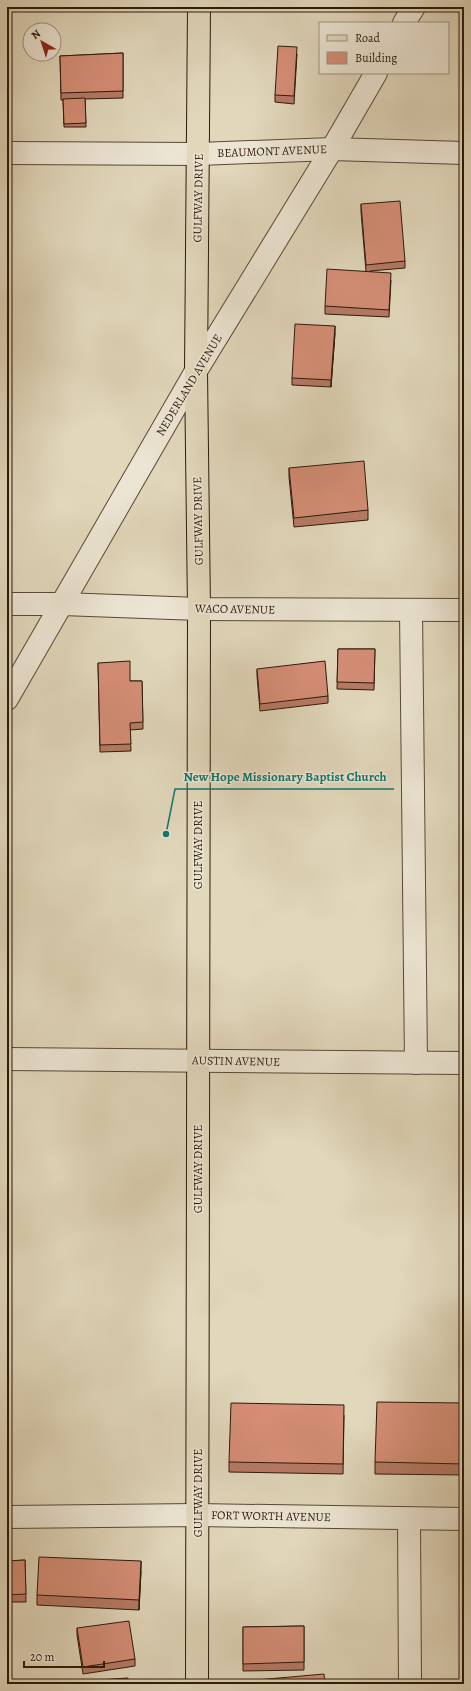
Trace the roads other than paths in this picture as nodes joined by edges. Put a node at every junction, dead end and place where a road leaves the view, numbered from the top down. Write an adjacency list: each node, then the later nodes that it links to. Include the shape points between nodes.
1 (199, 7): 8 (main road, GULFWAY DRIVE)
2 (414, 7): 3 (street)
3 (405, 22)
4 (375, 74): 5 (street, NEDERLAND AVENUE)
5 (332, 149): 7 (street, BEAUMONT AVENUE); 8 (street, BEAUMONT AVENUE); 9 (street, NEDERLAND AVENUE)
6 (7, 153): 8 (street, BEAUMONT AVENUE)
7 (464, 153)
8 (199, 154): 9 (main road, GULFWAY DRIVE)
9 (196, 371): 11 (street, NEDERLAND AVENUE); 12 (main road, GULFWAY DRIVE)
10 (7, 604): 11 (street, WACO AVENUE)
11 (62, 604): 12 (street, WACO AVENUE); 15 (street, NEDERLAND AVENUE)
12 (199, 609): 13 (street, WACO AVENUE); 17 (main road, GULFWAY DRIVE)
13 (410, 610): 14 (street, WACO AVENUE); 18 (street)
14 (464, 610)
15 (7, 699)
16 (7, 1059): 17 (street, AUSTIN AVENUE)
17 (198, 1061): 18 (street, AUSTIN AVENUE); 20 (main road, GULFWAY DRIVE)
18 (416, 1063): 19 (street, AUSTIN AVENUE)
19 (464, 1063)
20 (198, 1515): 21 (street, FORT WORTH AVENUE); 22 (street, FORT WORTH AVENUE); 24 (main road, GULFWAY DRIVE)
21 (7, 1517)
22 (409, 1518): 23 (street, FORT WORTH AVENUE); 25 (street)
23 (464, 1519)
24 (197, 1684)
25 (410, 1684)

